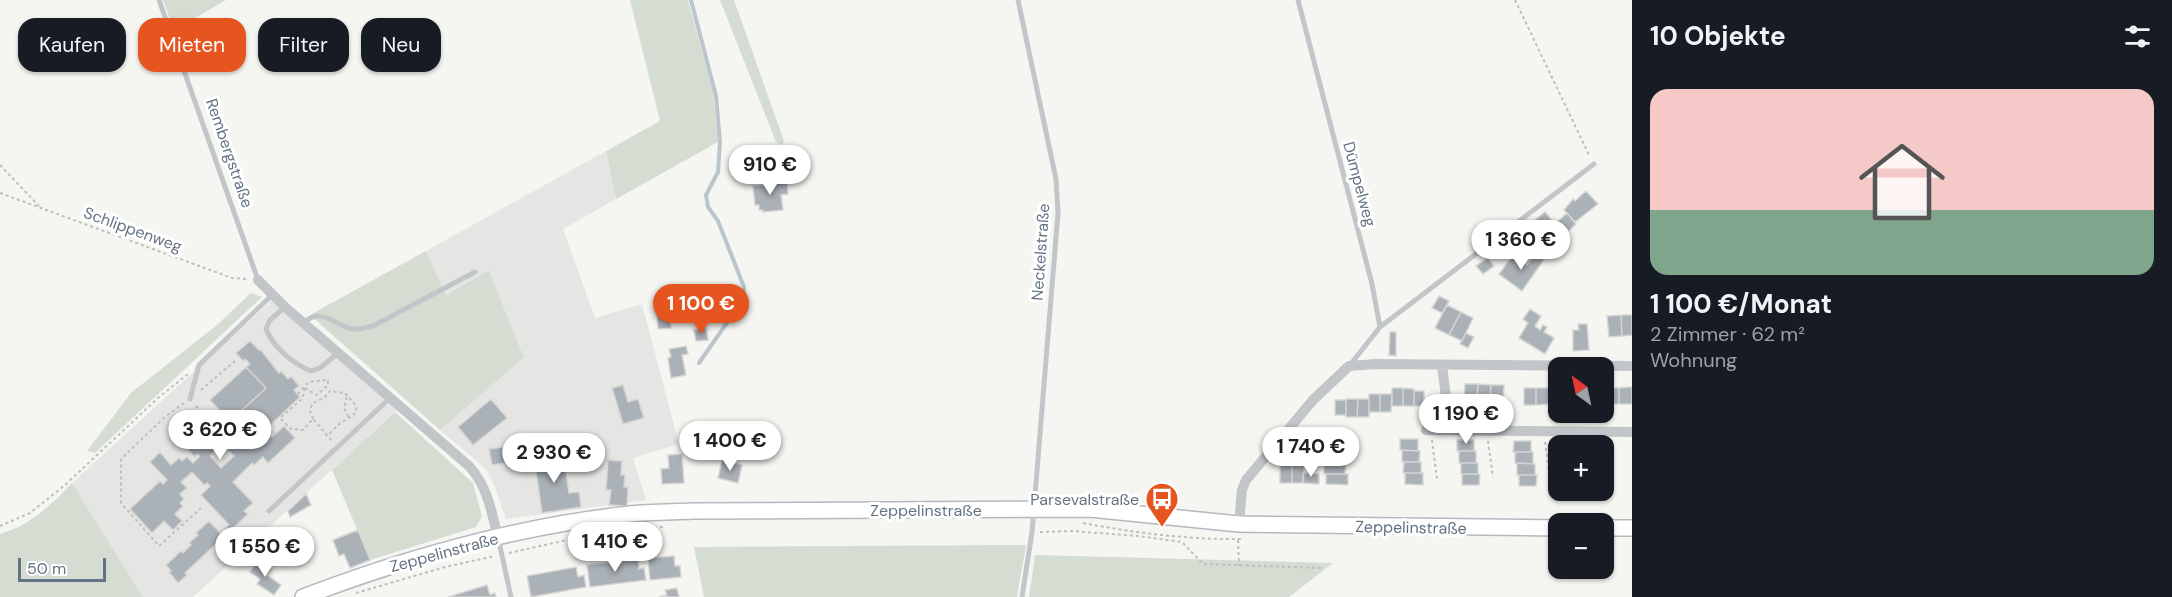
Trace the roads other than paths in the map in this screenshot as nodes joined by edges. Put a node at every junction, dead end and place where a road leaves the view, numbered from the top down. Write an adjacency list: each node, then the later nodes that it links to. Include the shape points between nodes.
1 (159, 0): 6 (lane, Rembergstraße)
2 (1018, 0): 22 (lane, Neckelstraße, via 1056,179 1058,213)
3 (1298, 0): 10 (lane, Dümpelweg)
4 (1593, 164): 10 (lane)
5 (475, 272): 9 (lane, via 373,326 350,329 320,315)
6 (258, 280): 7 (street, Rembergstraße)
7 (273, 294): 8 (street, Rembergstraße); 15 (lane, via 199,364)
8 (285, 307): 9 (street, Rembergstraße); 11 (lane, via 266,328 271,341 302,368 320,368)
9 (304, 324): 11 (street, Rembergstraße)
10 (1380, 327): 13 (lane)
11 (338, 353): 16 (street, Rembergstraße)
12 (1442, 365): 13 (street); 14 (street); 18 (street)
13 (1349, 366): 20 (street)
14 (1632, 366)
15 (190, 399)
16 (390, 399): 23 (lane); 28 (street, Rembergstraße, via 479,477 488,495)
17 (1428, 430): 18 (street)
18 (1450, 430): 19 (street)
19 (1632, 432)
20 (1278, 441): 21 (lane, via 1299,454 1311,455); 27 (street, via 1246,480)
21 (1311, 470)
22 (1033, 509): 27 (main road, Zeppelinstraße, via 1090,509); 28 (main road, Zeppelinstraße, via 630,514); 31 (lane, Neckelstraße)
23 (269, 511)
24 (1548, 528): 27 (main road, Zeppelinstraße)
25 (1614, 528): 26 (main road)
26 (1632, 528)
27 (1239, 532)
28 (498, 537): 29 (main road, Zeppelinstraße, via 417,558); 30 (lane)
29 (303, 597)
30 (511, 597)
31 (1022, 597)

